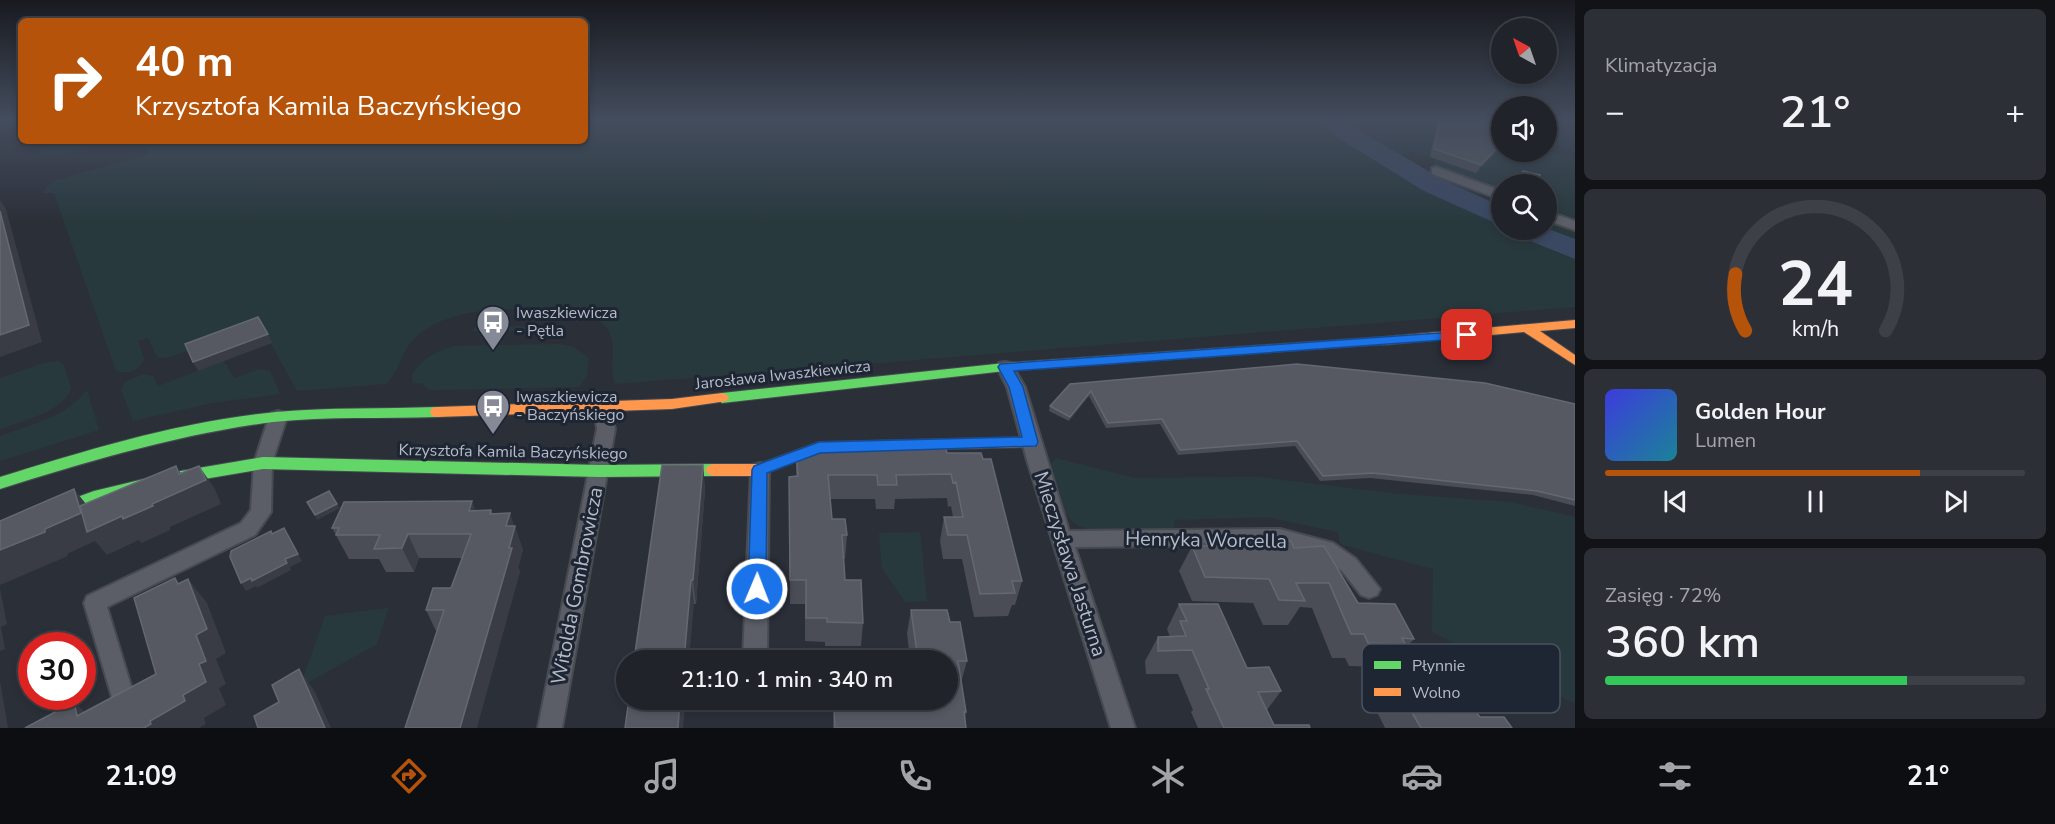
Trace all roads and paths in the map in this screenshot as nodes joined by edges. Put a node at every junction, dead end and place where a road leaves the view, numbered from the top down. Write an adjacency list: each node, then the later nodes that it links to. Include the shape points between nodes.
1 (1436, 171): 2 (street)
2 (1491, 192)
3 (1557, 219): 4 (street)
4 (1575, 226)
5 (1575, 324): 6 (street, Jarosława Iwaszkiewicza)
6 (1529, 330): 7 (street); 8 (street, Jarosława Iwaszkiewicza)
7 (1575, 361)
8 (1005, 367): 9 (street, Jarosława Iwaszkiewicza, via 672,404); 11 (street, Mieczysława Jasturna, via 1016,387)
9 (603, 408): 10 (street, Jarosława Iwaszkiewicza); 14 (street, Witolda Gombrowicza, via 606,429)
10 (278, 417): 12 (street); 15 (street, Jarosława Iwaszkiewicza, via 137,441)
11 (1031, 442): 13 (street, Krzysztofa Kamila Baczyńskiego, via 819,447); 17 (street, Mieczysława Jasturna)
12 (263, 463): 14 (street, Krzysztofa Kamila Baczyńskiego); 16 (street, Krzysztofa Kamila Baczyńskiego, via 94,497); 20 (street, via 261,512 248,529 95,603)
13 (760, 470): 14 (street, Krzysztofa Kamila Baczyńskiego); 19 (street)
14 (599, 471): 21 (street, Witolda Gombrowicza)
15 (0, 483)
16 (0, 532)
17 (1062, 539): 18 (street, Henryka Worcella, via 1280,537 1326,549 1349,565); 22 (street, Mieczysława Jasturna)
18 (1369, 589)
19 (755, 650)
20 (122, 696)
21 (550, 728)
22 (1123, 728)

